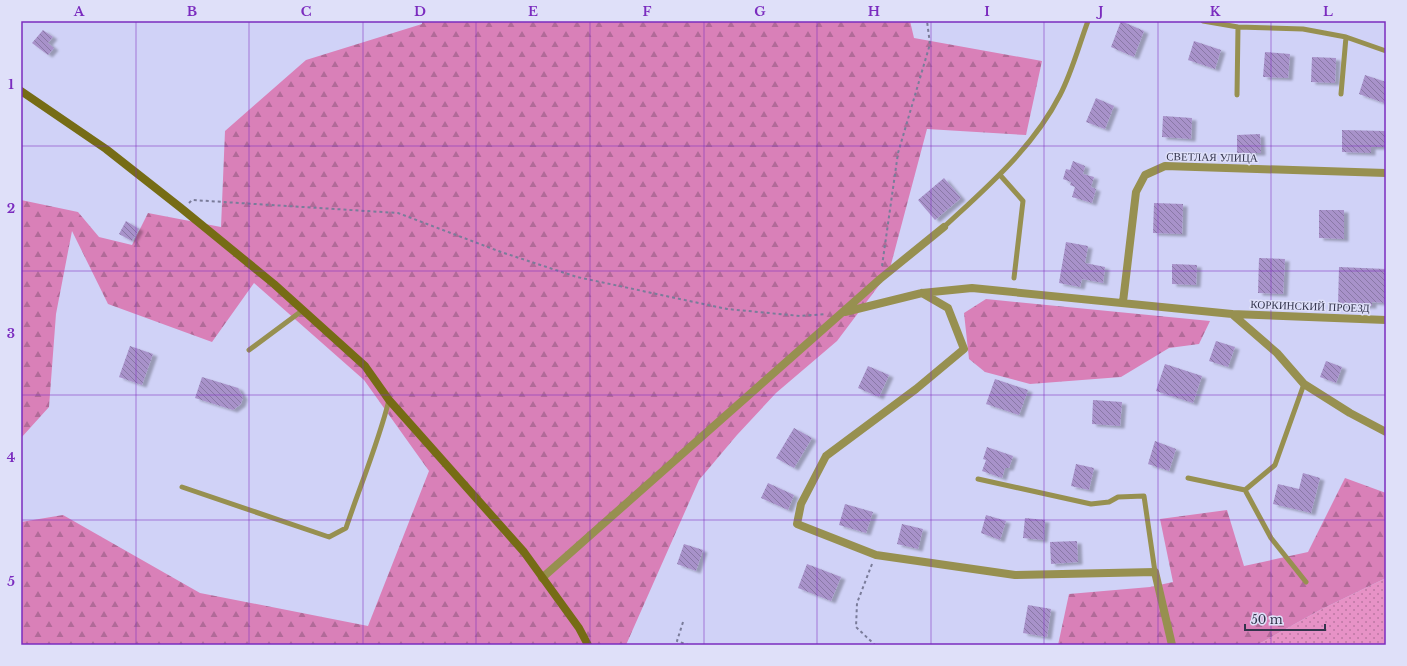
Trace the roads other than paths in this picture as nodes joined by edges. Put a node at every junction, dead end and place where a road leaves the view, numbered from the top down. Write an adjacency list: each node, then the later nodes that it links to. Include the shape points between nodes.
1 (1088, 21): 10 (lane, via 1060,94 1039,130)
2 (1203, 21): 3 (lane)
3 (1238, 26): 4 (lane, via 1303,28); 8 (lane)
4 (1346, 37): 5 (lane); 7 (lane)
5 (1386, 51)
6 (21, 91): 15 (street, via 106,149)
7 (1341, 94)
8 (1237, 95)
9 (1386, 173): 14 (street, СВЕТЛАЯ УЛИЦА, via 1165,166 1145,175 1136,192)
10 (1000, 175): 11 (lane); 12 (lane, via 1023,201)
11 (944, 227): 16 (street, via 880,279)
12 (1014, 278)
13 (922, 293): 14 (street, КОРКИНСКИЙ ПРОЕЗД, via 972,288); 16 (street, КОРКИНСКИЙ ПРОЕЗД); 27 (street, via 948,308 964,349 916,389 826,456 801,504 797,524 876,555 1015,575)
14 (1123, 302): 17 (street, КОРКИНСКИЙ ПРОЕЗД)
15 (303, 310): 19 (lane); 21 (street, via 365,366)
16 (845, 312): 28 (street)
17 (1232, 314): 18 (street, КОРКИНСКИЙ ПРОЕЗД); 20 (street, via 1277,354)
18 (1386, 320)
19 (249, 350)
20 (1304, 384): 22 (street); 26 (lane, via 1275,465)
21 (389, 400): 25 (lane, via 346,528 328,537); 28 (street, via 524,552)
22 (1386, 432)
23 (1188, 478): 26 (lane)
24 (978, 479): 27 (lane, via 1092,504 1109,502 1118,497 1144,496)
25 (182, 487)
26 (1245, 490): 29 (lane, via 1271,538)
27 (1155, 572): 31 (street)
28 (542, 578): 30 (street)
29 (1306, 582)
30 (588, 643)
31 (1172, 645)

